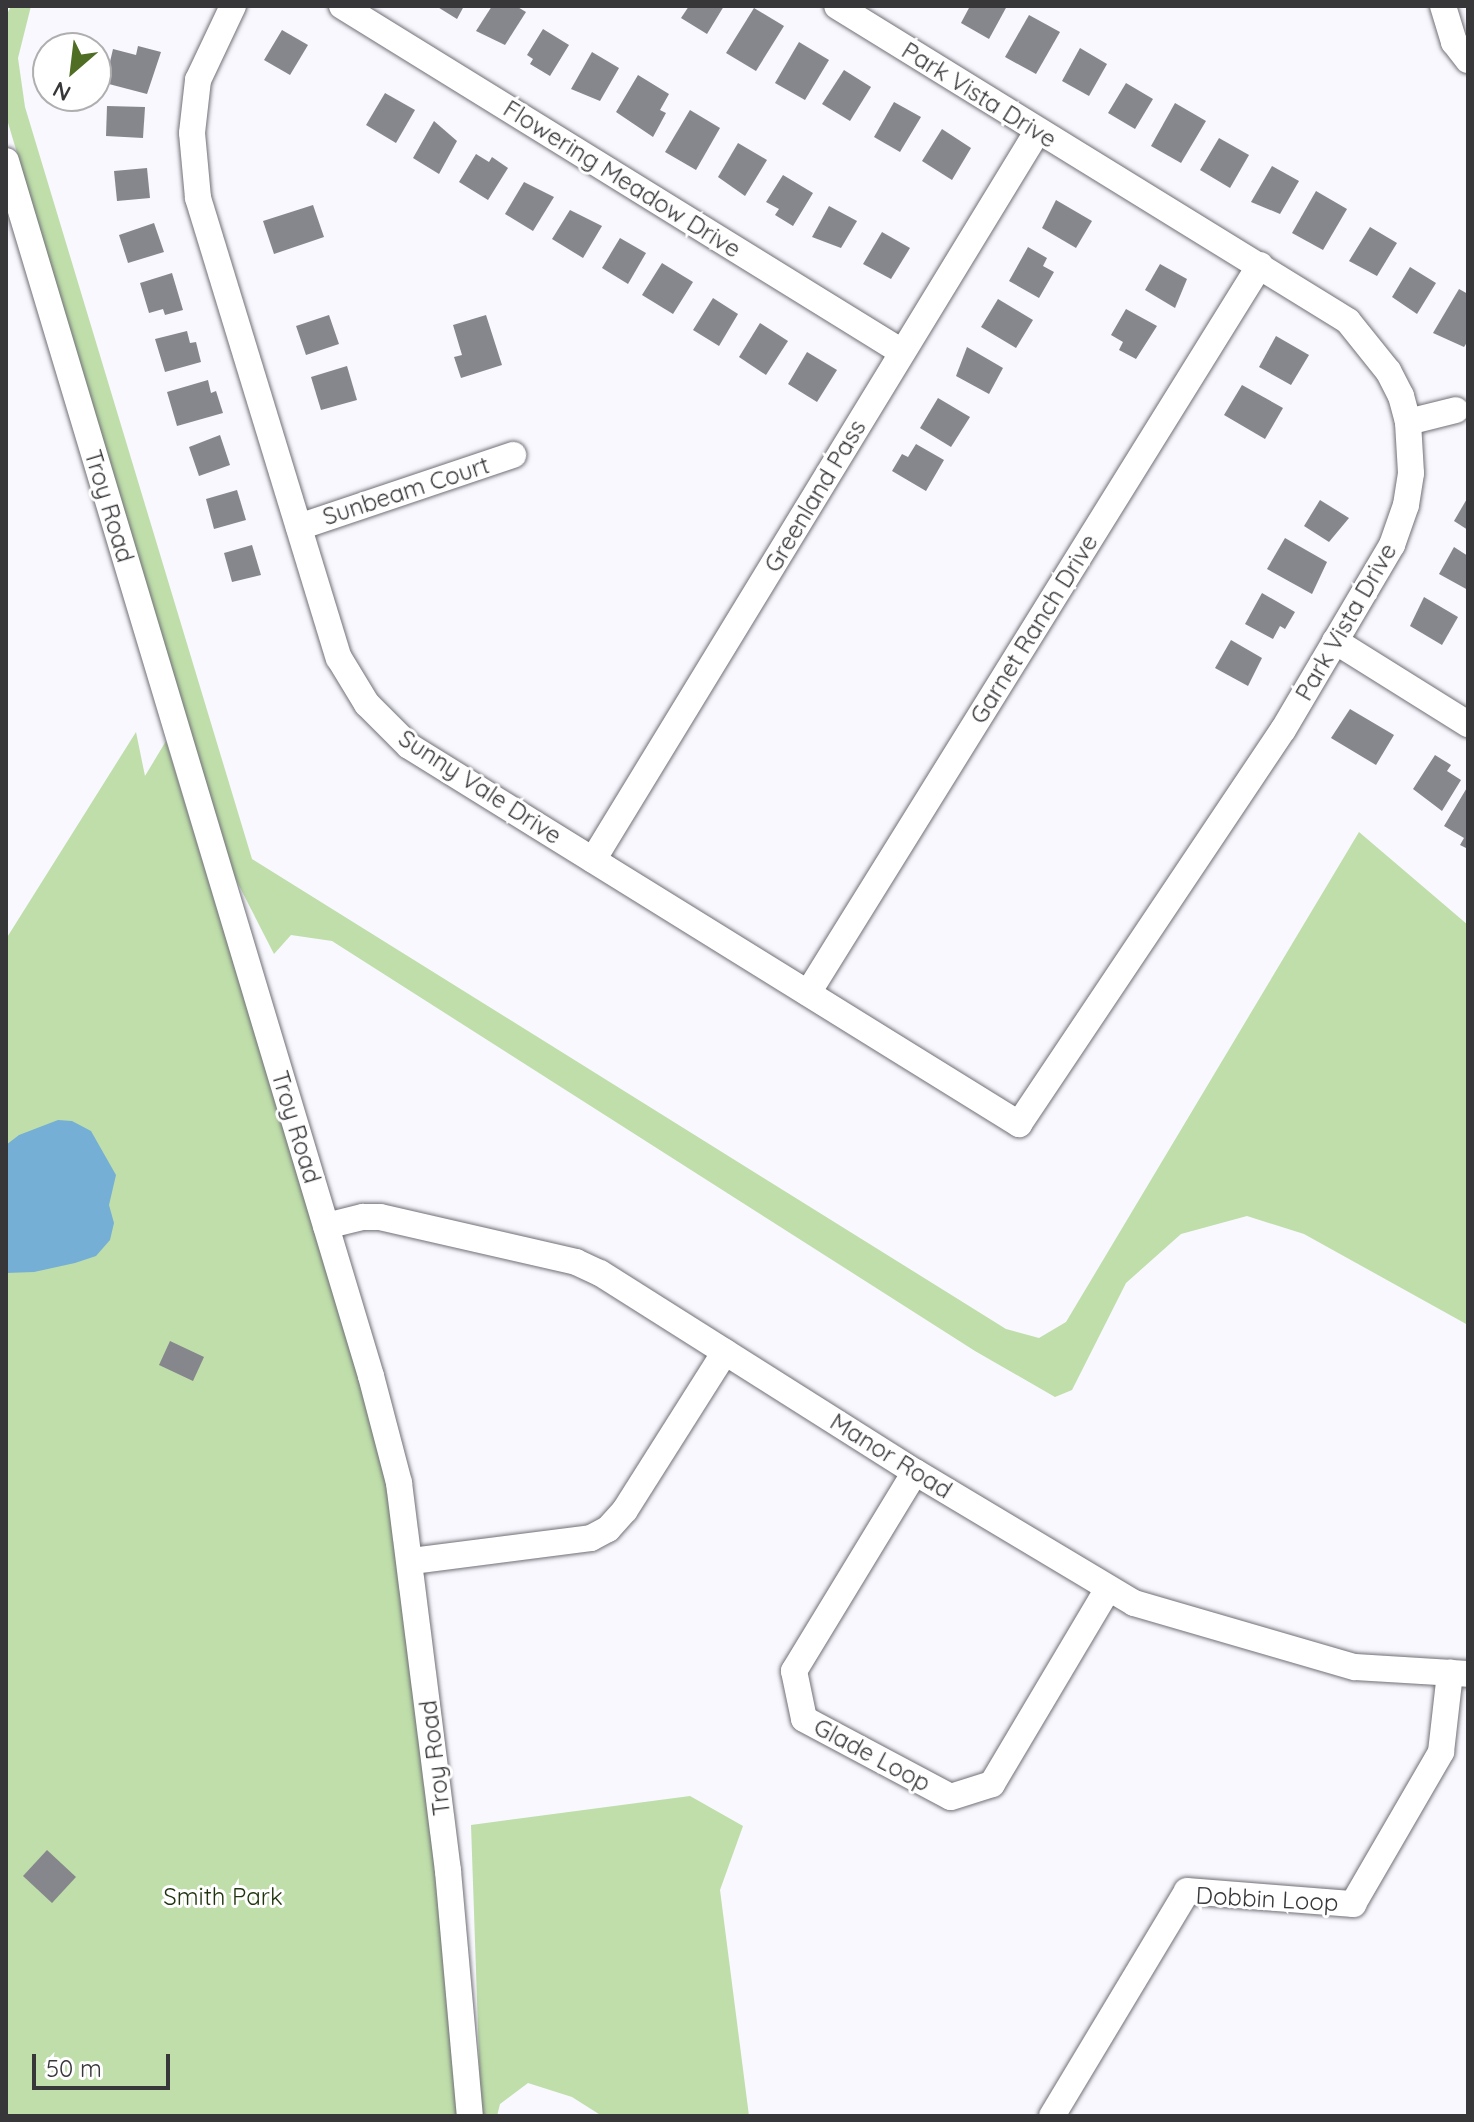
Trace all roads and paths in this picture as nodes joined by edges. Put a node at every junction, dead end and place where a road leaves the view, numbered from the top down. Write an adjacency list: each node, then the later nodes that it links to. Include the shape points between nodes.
1 (233, 6): 13 (street, Sunny Vale Drive, via 198,80 192,133 198,198)
2 (342, 6): 9 (street, Flowering Meadow Drive)
3 (837, 6): 6 (street, Park Vista Drive)
4 (1443, 6): 5 (street, via 1454,42)
5 (1468, 60)
6 (1037, 132): 8 (street, Park Vista Drive); 9 (street, Greenland Pass)
7 (6, 161): 19 (street, Troy Road)
8 (1260, 265): 11 (street, Park Vista Drive, via 1348,321 1367,341 1401,396); 17 (street, Garnet Ranch Drive)
9 (902, 352): 16 (street, Greenland Pass)
10 (1456, 410): 11 (street)
11 (1408, 422): 14 (street, Park Vista Drive, via 1412,458 1401,522)
12 (513, 455): 13 (street, Sunbeam Court)
13 (299, 527): 16 (street, Sunny Vale Drive, via 339,658 367,704 409,746)
14 (1335, 641): 15 (street); 18 (street, Park Vista Drive, via 1283,730)
15 (1468, 724)
16 (593, 860): 17 (street, Sunny Vale Drive)
17 (808, 993): 18 (street, Sunny Vale Drive)
18 (1019, 1124)
19 (326, 1226): 20 (street, Manor Road, via 380,1217 551,1254 600,1273); 22 (street, Troy Road, via 387,1434)
20 (725, 1352): 21 (street, Manor Road); 22 (street, via 608,1529 591,1538)
21 (915, 1472): 23 (street, Manor Road); 23 (street, Glade Loop, via 794,1671 804,1719 951,1797 992,1784)
22 (412, 1561): 25 (street, Troy Road)
23 (1107, 1590): 24 (street, Manor Road, via 1156,1611 1355,1667)
24 (1459, 1673): 26 (street, Dobbin Loop, via 1441,1752 1353,1904 1187,1891)
25 (470, 2116)
26 (1052, 2116)

